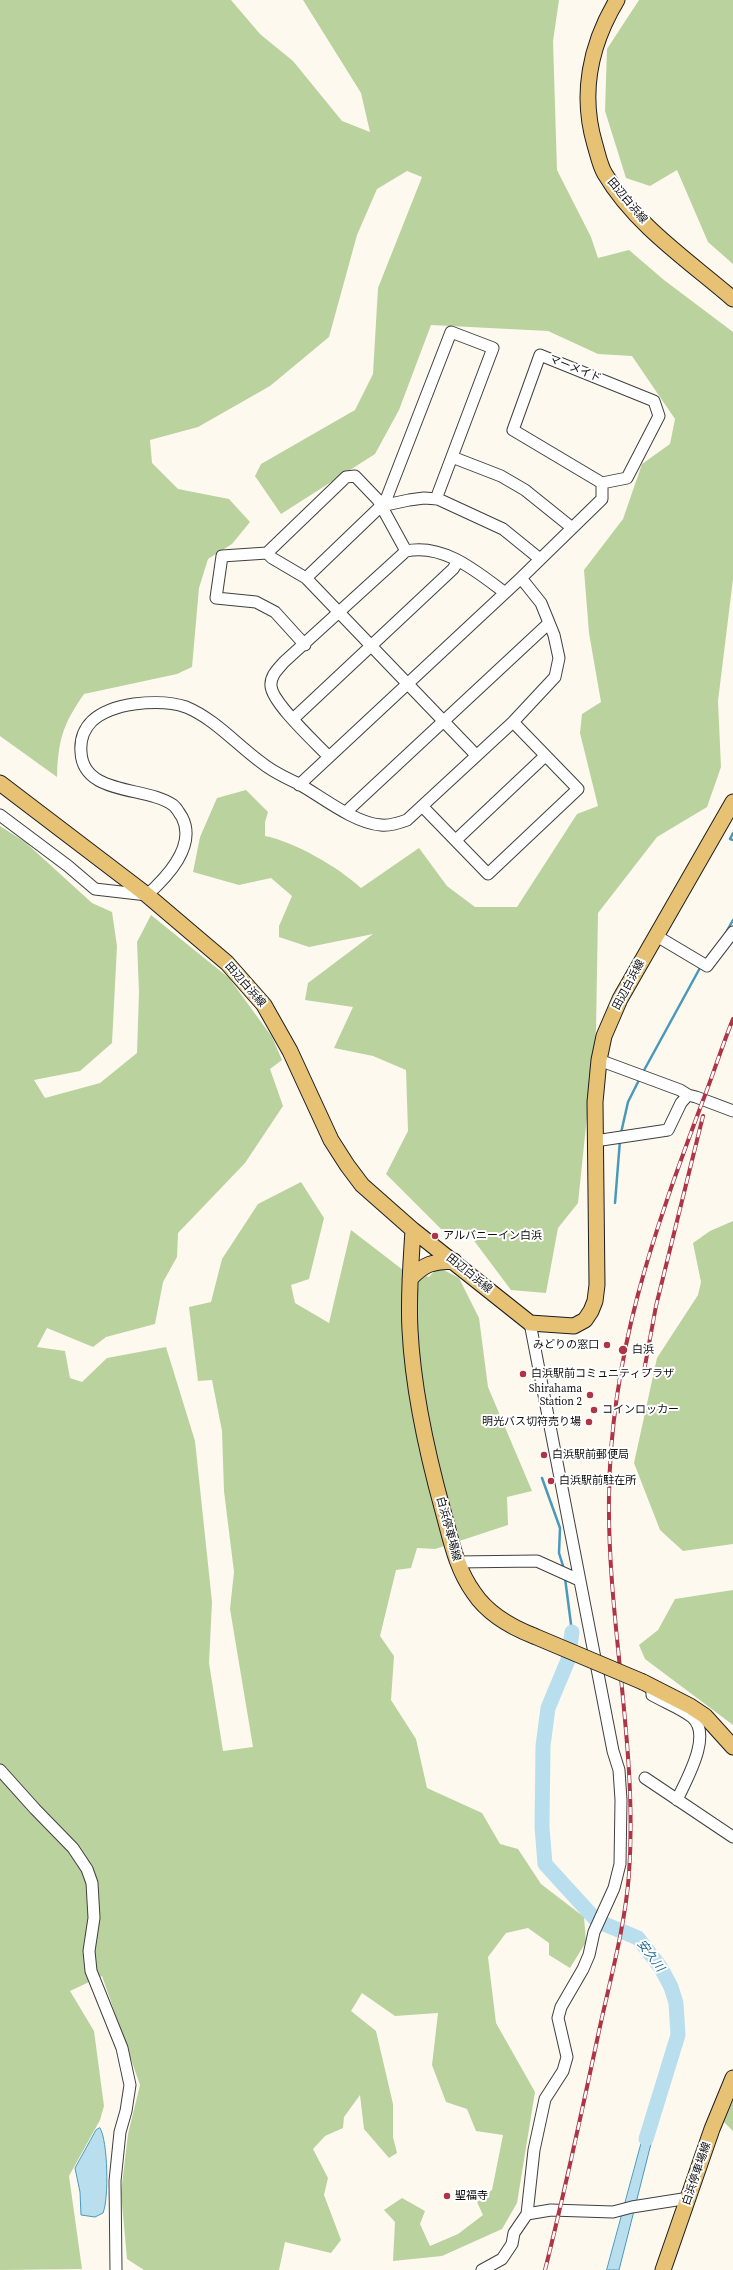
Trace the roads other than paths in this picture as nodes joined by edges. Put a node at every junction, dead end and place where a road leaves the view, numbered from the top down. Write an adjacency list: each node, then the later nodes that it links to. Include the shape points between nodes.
1 (617, 0): 2 (main road, 田辺白浜線, via 596,44 587,92 590,129 604,173 644,223)
2 (733, 298)
3 (452, 457): 5 (street); 6 (street, via 494,348 451,332 387,497); 7 (street, via 501,476 525,490)
4 (602, 483): 4 (street, マーメイド, via 627,478 659,416 654,401 540,355 513,430); 7 (street, via 602,499)
5 (436, 499): 6 (street, via 408,500); 10 (street, via 503,529)
6 (381, 506): 8 (street); 9 (street, via 355,476 346,477); 12 (street)
7 (571, 527): 10 (street)
8 (406, 551): 11 (street, via 423,548); 15 (street)
9 (267, 553): 12 (street); 17 (street, via 222,556 216,598 256,602 275,612)
10 (540, 559): 13 (street)
11 (458, 562): 14 (street, via 474,570); 18 (street)
12 (306, 578): 15 (street)
13 (522, 578): 14 (street); 16 (street, via 541,603)
14 (504, 592): 19 (street)
15 (339, 612): 17 (street); 18 (street)
16 (549, 623): 21 (street); 22 (street, via 559,658 555,677)
17 (305, 645): 20 (street, via 274,672 270,685 274,698)
18 (372, 647): 19 (street); 20 (street)
19 (407, 684): 21 (street); 25 (street)
20 (293, 719): 25 (street)
21 (443, 722): 23 (street); 30 (street)
22 (512, 722): 23 (street); 24 (street)
23 (476, 755): 29 (street)
24 (545, 756): 32 (street); 32 (street, via 578,790 488,874)
25 (329, 757): 27 (street)
26 (0, 783): 33 (main road, 田辺白浜線)
27 (299, 785): 30 (street); 33 (street, via 262,764 200,714 184,706 165,703 125,705 92,721 83,734 81,745 81,757 85,767 96,779 108,785 172,805 178,811 187,831 179,857 159,884)
28 (733, 802): 35 (main road, 田辺白浜線)
29 (422, 806): 30 (street, via 407,820 393,825 373,824); 32 (street)
30 (346, 812)
31 (0, 815): 33 (street, via 95,889)
32 (456, 840)
33 (147, 895): 40 (main road, 田辺白浜線, via 227,963 264,1005 290,1051 331,1140 347,1165 362,1185)
34 (733, 932): 35 (street, via 707,966)
35 (655, 935): 36 (main road, 田辺白浜線, via 620,999 604,1036)
36 (599, 1060): 37 (street); 39 (main road, 田辺白浜線)
37 (688, 1095): 38 (street); 39 (street, via 668,1130)
38 (733, 1111)
39 (595, 1141): 43 (main road, 田辺白浜線, via 598,1260 595,1300 585,1320 574,1326)
40 (413, 1230): 41 (main road, 田辺白浜線); 42 (main road, 白浜停車場線)
41 (454, 1261): 42 (main road, via 422,1267); 43 (main road, 田辺白浜線)
42 (410, 1279): 44 (main road, 白浜停車場線, via 410,1330 414,1368 428,1445)
43 (530, 1323): 45 (street)
44 (456, 1562): 45 (street, via 537,1560); 46 (main road, 白浜停車場線, bridge, via 474,1593 493,1613 507,1623)
45 (579, 1580): 54 (street, via 613,1750 620,1770 620,1864 611,1897 598,1924 583,1969 561,2007 558,2018 567,2057 563,2071 545,2099 534,2150)
46 (647, 1684): 47 (main road, 白浜停車場線, via 705,1716); 50 (street, via 652,1694 692,1718 698,1726 700,1739 694,1762)
47 (733, 1747)
48 (0, 1770): 55 (street, via 73,1848 87,1869 92,1883 94,1918 89,1951 91,1971 122,2048 130,2085 120,2132 115,2181)
49 (645, 1778): 50 (street)
50 (677, 1800): 51 (street)
51 (733, 1837)
52 (733, 2078): 53 (main road, 白浜停車場線, via 712,2129)
53 (689, 2198): 54 (street, via 613,2212 551,2210); 57 (main road, 白浜停車場線)
54 (527, 2214): 56 (street, via 514,2233 512,2244 502,2259)
55 (116, 2270)
56 (482, 2270)
57 (663, 2270)

